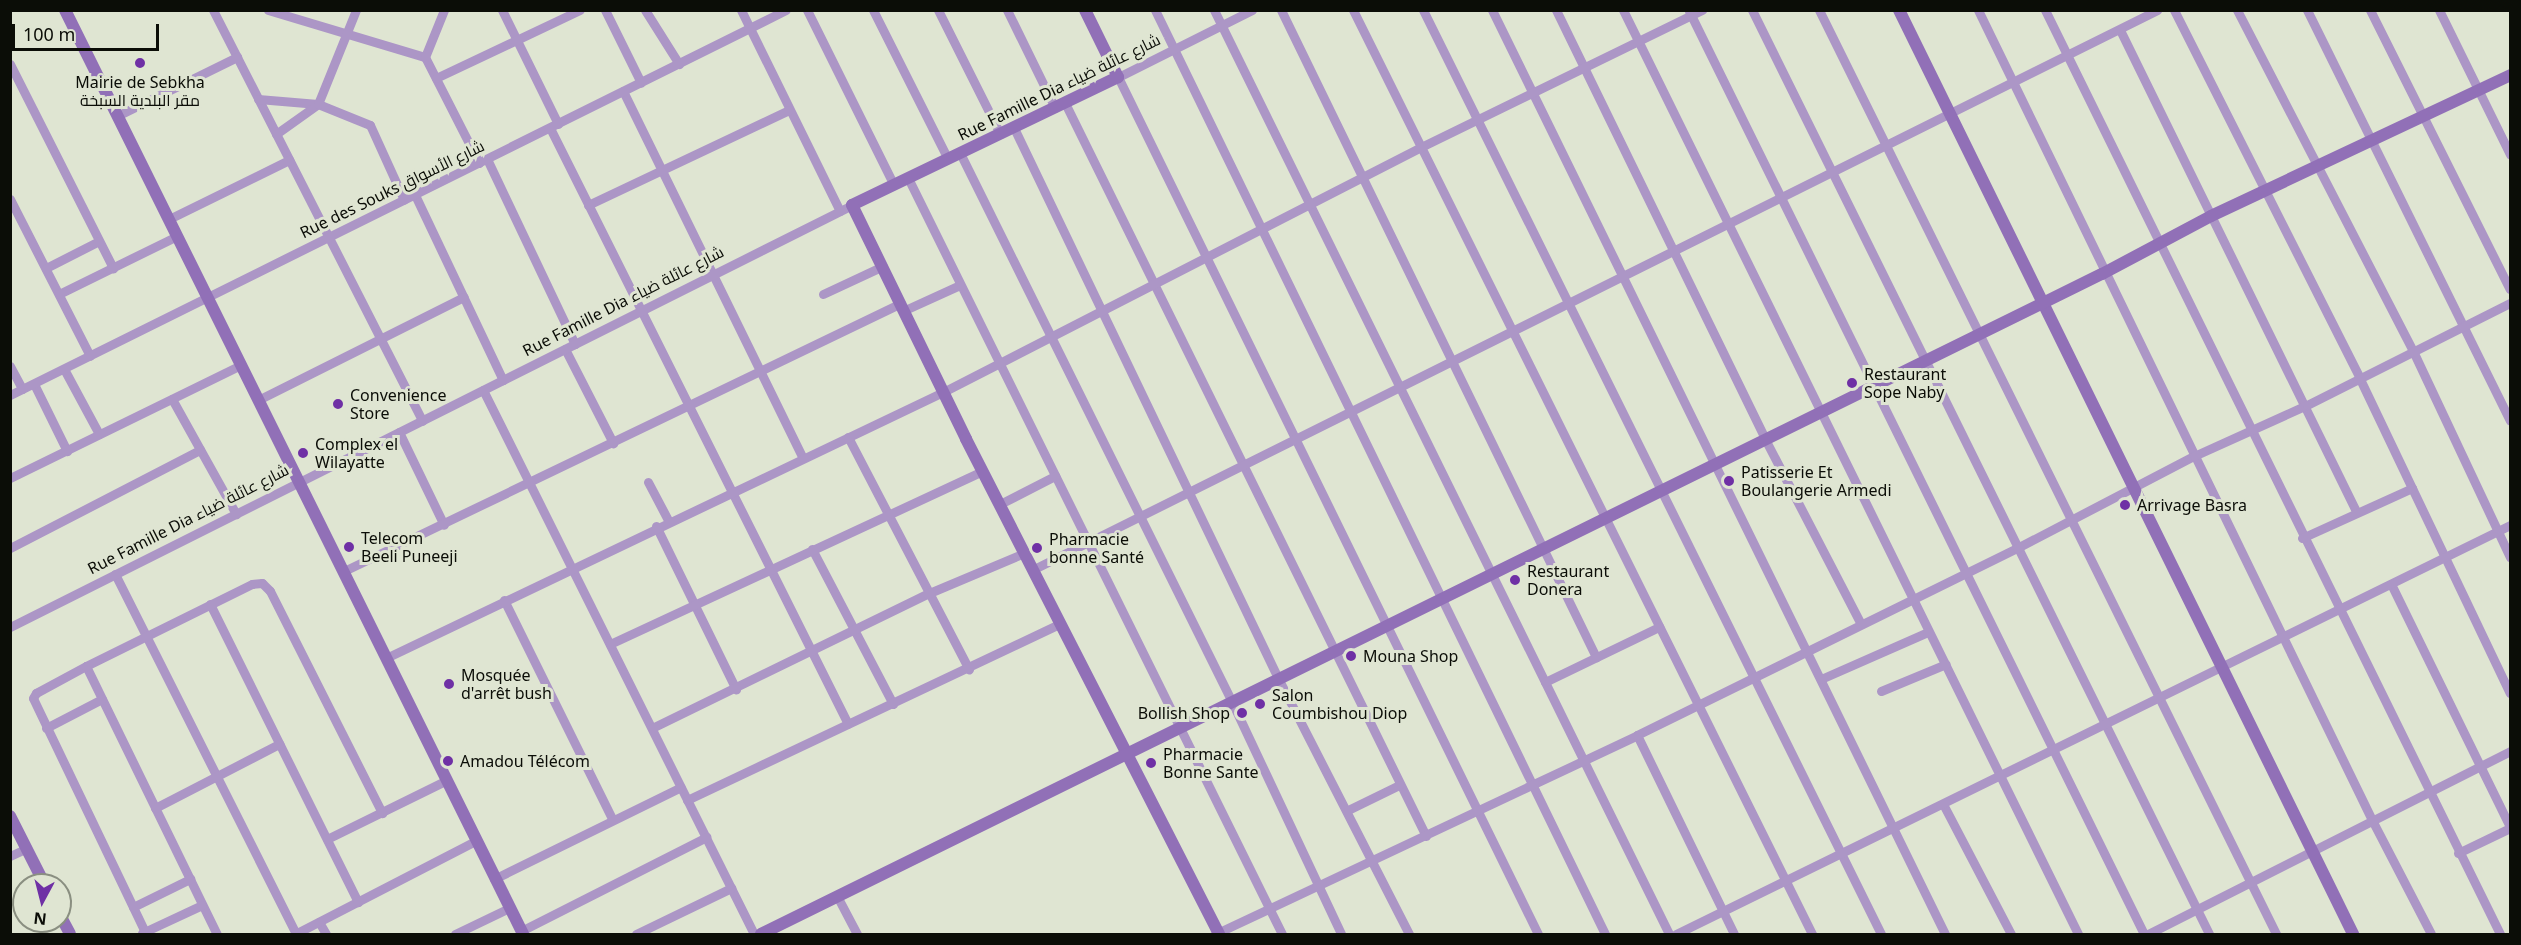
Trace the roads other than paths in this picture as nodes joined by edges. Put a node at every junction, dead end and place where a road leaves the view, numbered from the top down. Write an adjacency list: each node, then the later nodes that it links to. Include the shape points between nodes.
1 (65, 10): 65 (street)
2 (213, 10): 47 (street)
3 (356, 10): 42 (street)
4 (444, 10): 48 (street)
5 (502, 10): 43 (street)
6 (580, 10): 43 (street)
7 (605, 10): 56 (street)
8 (645, 10): 50 (street)
9 (741, 10): 40 (street)
10 (786, 10): 40 (street, Rue des Souks شارع الأسواق)
11 (807, 10): 84 (street)
12 (873, 10): 76 (street)
13 (938, 10): 71 (street)
14 (1007, 10): 62 (street)
15 (1084, 10): 53 (street)
16 (1155, 10): 45 (street)
17 (1214, 10): 39 (street)
18 (1252, 10): 39 (street, Rue Famille Dia شارع عائلة ضياء)
19 (1281, 10): 82 (street)
20 (1353, 10): 74 (street)
21 (1424, 10): 67 (street)
22 (1492, 10): 59 (street)
23 (1556, 10): 51 (street)
24 (1623, 10): 44 (street)
25 (1702, 10): 38 (street)
26 (1752, 10): 81 (street)
27 (1819, 10): 73 (street)
28 (1899, 10): 64 (street)
29 (1978, 10): 55 (street)
30 (2045, 10): 46 (street)
31 (2157, 10): 41 (street)
32 (2174, 10): 85 (street)
33 (2237, 10): 79 (street)
34 (2307, 10): 72 (street)
35 (2370, 10): 66 (street)
36 (2439, 10): 57 (street)
37 (269, 11): 42 (street)
38 (1690, 13): 44 (street); 87 (street)
39 (1221, 26): 45 (street, Rue Famille Dia شارع عائلة ضياء); 90 (street)
40 (750, 28): 50 (street, Rue des Souks شارع الأسواق); 63 (street)
41 (2120, 30): 46 (street); 94 (street)
42 (347, 37): 48 (street); 61 (street)
43 (517, 38): 54 (street); 68 (street)
44 (1638, 41): 51 (street); 96 (street)
45 (1174, 49): 53 (street, Rue Famille Dia شارع عائلة ضياء); 97 (street)
46 (2067, 56): 55 (street); 101 (street)
47 (237, 57): 60 (street); 65 (street)
48 (425, 57): 54 (street)
49 (10, 64): 100 (street)
50 (679, 64): 56 (street, Rue des Souks شارع الأسواق)
51 (1585, 67): 59 (street); 102 (street)
52 (2511, 75): 57 (street)
53 (1118, 77): 62 (street, Rue Famille Dia شارع عائلة ضياء); 103 (street)
54 (436, 78): 78 (street)
55 (2013, 82): 64 (street); 107 (street)
56 (641, 83): 58 (street, Rue des Souks شارع الأسواق)
57 (2478, 90): 66 (street); 75 (street)
58 (623, 91): 68 (street, Rue des Souks شارع الأسواق); 80 (street)
59 (1533, 92): 67 (street); 109 (street)
60 (258, 99): 61 (street); 70 (street)
61 (318, 104): 70 (street); 89 (street, via 374,128)
62 (1060, 105): 69 (street, Rue Famille Dia شارع عائلة ضياء); 110 (street)
63 (789, 110): 80 (street); 93 (street)
64 (1950, 112): 73 (street); 118 (street)
65 (117, 116): 95 (street)
66 (2421, 117): 72 (street); 112 (street)
67 (1478, 119): 74 (street); 117 (street)
68 (554, 126): 78 (street, Rue des Souks شارع الأسواق); 91 (street)
69 (1014, 128): 71 (street, Rue Famille Dia شارع عائلة ضياء); 122 (street)
70 (276, 134): 77 (street)
71 (1000, 134): 76 (street, Rue Famille Dia شارع عائلة ضياء)
72 (2374, 141): 79 (street); 123 (street)
73 (1886, 144): 81 (street); 125 (street)
74 (1421, 147): 82 (street); 124 (street)
75 (2511, 154)
76 (954, 156): 83 (street, Rue Famille Dia شارع عائلة ضياء); 126 (street)
77 (289, 160): 95 (street); 99 (street)
78 (483, 161): 86 (street, Rue des Souks شارع الأسواق); 128 (street)
79 (2316, 168): 85 (street); 130 (street)
80 (662, 170): 91 (street); 108 (street)
81 (1831, 171): 87 (street); 133 (street)
82 (1362, 177): 90 (street); 132 (street)
83 (908, 178): 84 (street, Rue Famille Dia شارع عائلة ضياء); 111 (street)
84 (894, 185): 92 (street, Rue Famille Dia شارع عائلة ضياء)
85 (2266, 192): 94 (street); 139 (street)
86 (415, 195): 89 (street, Rue des Souks شارع الأسواق); 115 (street)
87 (1780, 196): 96 (street); 143 (street)
88 (10, 199): 105 (street)
89 (404, 200): 99 (street, Rue des Souks شارع الأسواق)
90 (1309, 204): 97 (street); 142 (street)
91 (588, 205): 121 (street)
92 (852, 205): 93 (street, Rue Famille Dia شارع عائلة ضياء); 104 (street)
93 (840, 211): 108 (street, Rue Famille Dia شارع عائلة ضياء)
94 (2211, 216): 101 (street); 150 (street)
95 (169, 219): 98 (street)
96 (1727, 223): 102 (street); 153 (street)
97 (1259, 230): 103 (street); 152 (street)
98 (177, 236): 106 (street); 116 (street)
99 (328, 237): 116 (street, Rue des Souks شارع الأسواق); 127 (street)
100 (99, 241): 105 (street); 106 (street)
101 (2158, 246): 107 (street); 156 (street)
102 (1674, 249): 109 (street); 161 (street)
103 (1206, 257): 110 (street); 159 (street)
104 (883, 266): 114 (street); 120 (street)
105 (46, 268): 113 (street)
106 (113, 268): 113 (street)
107 (2104, 272): 118 (street); 165 (street)
108 (713, 275): 121 (street, Rue Famille Dia شارع عائلة ضياء); 138 (street)
109 (1622, 275): 117 (street); 168 (street)
110 (1154, 284): 122 (street); 167 (street)
111 (960, 285): 120 (street); 134 (street)
112 (2511, 289)
113 (59, 294): 131 (street)
114 (823, 294)
115 (464, 297): 127 (street); 140 (street)
116 (208, 298): 131 (street, Rue des Souks شارع الأسواق); 135 (street)
117 (1569, 301): 124 (street); 179 (street)
118 (2041, 303): 125 (street); 175 (street)
119 (2511, 303): 123 (street)
120 (903, 307): 138 (street); 146 (street)
121 (641, 310): 128 (street, Rue Famille Dia شارع عائلة ضياء); 151 (street)
122 (1102, 311): 126 (street); 178 (street)
123 (2465, 326): 130 (street); 154 (street)
124 (1512, 330): 132 (street); 185 (street)
125 (1978, 334): 133 (street); 187 (street)
126 (1049, 338): 134 (street); 184 (street)
127 (380, 339): 149 (street); 155 (street)
128 (575, 344): 129 (street, Rue Famille Dia شارع عائلة ضياء)
129 (565, 349): 140 (street, Rue Famille Dia شارع عائلة ضياء); 162 (street)
130 (2413, 351): 139 (street); 191 (street)
131 (90, 356): 137 (street, Rue des Souks شارع الأسواق)
132 (1450, 360): 142 (street); 195 (street)
133 (1926, 360): 143 (street); 196 (street)
134 (999, 364): 146 (street); 170 (street)
135 (241, 365): 148 (street); 149 (street)
136 (10, 366): 144 (street)
137 (64, 369): 141 (street, Rue des Souks شارع الأسواق); 158 (street)
138 (761, 373): 151 (street); 166 (street)
139 (2359, 377): 150 (street); 176 (street)
140 (503, 380): 145 (street, Rue Famille Dia شارع عائلة ضياء)
141 (34, 384): 144 (street, Rue des Souks شارع الأسواق); 164 (street)
142 (1398, 385): 152 (street); 205 (street)
143 (1873, 385): 153 (street); 207 (street)
144 (22, 389): 147 (street, Rue des Souks شارع الأسواق)
145 (483, 390): 155 (street, Rue Famille Dia شارع عائلة ضياء); 174 (street)
146 (945, 391): 160 (street); 169 (street)
147 (10, 395)
148 (172, 399): 158 (street); 163 (street)
149 (258, 400): 172 (street)
150 (2307, 405): 156 (street); 181 (street)
151 (689, 406): 162 (street); 177 (street)
152 (1347, 411): 159 (street); 211 (street)
153 (1821, 411): 161 (street); 210 (street)
154 (2511, 420)
155 (422, 421): 157 (street, Rue Famille Dia شارع عائلة ضياء)
156 (2249, 429): 165 (street); 192 (street)
157 (399, 432): 172 (street, Rue Famille Dia شارع عائلة ضياء); 188 (street)
158 (99, 434): 164 (street)
159 (1295, 437): 167 (street); 218 (street)
160 (848, 438): 166 (street); 183 (street)
161 (1765, 439): 168 (street); 217 (street)
162 (613, 443): 174 (street)
163 (200, 450): 182 (street); 194 (street)
164 (67, 451): 171 (street)
165 (2194, 456): 175 (street); 224 (street)
166 (802, 457): 177 (street)
167 (1241, 464): 178 (street); 227 (street)
168 (1714, 464): 179 (street); 228 (street)
169 (983, 471): 180 (street); 183 (street)
170 (1055, 476): 180 (street); 193 (street)
171 (10, 478)
172 (299, 482): 182 (street, Rue Famille Dia شارع عائلة ضياء); 204 (street)
173 (648, 482): 186 (street)
174 (528, 484): 188 (street); 201 (street)
175 (2132, 486): 187 (street); 233 (street)
176 (2412, 488): 181 (street); 200 (street)
177 (732, 490): 186 (street); 202 (street)
178 (1188, 490): 184 (street); 236 (street)
179 (1660, 490): 185 (street); 235 (street)
180 (1000, 504): 198 (street)
181 (2356, 511): 192 (street)
182 (236, 514): 206 (street, Rue Famille Dia شارع عائلة ضياء)
183 (886, 516): 197 (street); 209 (street)
184 (1142, 516): 193 (street); 244 (street)
185 (1605, 517): 195 (street); 220 (street)
186 (668, 520): 190 (street)
187 (2071, 521): 196 (street); 242 (street)
188 (444, 525): 204 (street)
189 (2511, 525): 191 (street)
190 (656, 526): 201 (street); 214 (street)
191 (2498, 531): 199 (street); 200 (street)
192 (2302, 538): 215 (street)
193 (1088, 544): 203 (street); 249 (street)
194 (10, 548)
195 (1542, 548): 205 (street); 229 (street)
196 (2018, 548): 207 (street); 248 (street)
197 (812, 549): 202 (street); 221 (street)
198 (1024, 553): 203 (street); 209 (street)
199 (2511, 557)
200 (2445, 559): 208 (street); 241 (street)
201 (571, 567): 212 (street); 225 (street)
202 (770, 568): 214 (street); 226 (street)
203 (1032, 570): 216 (street)
204 (344, 571): 230 (street)
205 (1491, 573): 211 (street); 238 (street)
206 (115, 574): 219 (street, Rue Famille Dia شارع عائلة ضياء); 223 (street)
207 (1964, 574): 210 (street); 254 (street)
208 (2391, 584): 215 (street); 258 (street)
209 (927, 594): 221 (street); 234 (street)
210 (1913, 598): 217 (street); 222 (street)
211 (1440, 599): 218 (street); 262 (street)
212 (504, 600): 230 (street); 273 (street)
213 (210, 604): 223 (street); 253 (street); 271 (street, via 252,584 267,586)
214 (694, 604): 225 (street); 239 (street)
215 (2338, 609): 224 (street); 265 (street)
216 (1060, 624): 234 (street); 256 (street)
217 (1861, 624): 228 (street)
218 (1387, 625): 227 (street); 270 (street)
219 (10, 627)
220 (1659, 627): 229 (street); 246 (street)
221 (856, 628): 226 (street); 245 (street)
222 (1928, 632): 231 (street); 237 (street)
223 (146, 636): 232 (street); 259 (street)
224 (2284, 636): 233 (street); 274 (street)
225 (610, 644): 251 (street)
226 (813, 650): 239 (street); 247 (street)
227 (1334, 650): 236 (street); 263 (street)
228 (1807, 650): 235 (street); 237 (street)
229 (1596, 657): 238 (street)
230 (386, 658): 261 (street)
231 (1946, 664): 240 (street); 260 (street)
232 (86, 666): 243 (street); 250 (street, via 33,695)
233 (2218, 666): 242 (street); 282 (street)
234 (969, 669): 245 (street)
235 (1756, 677): 246 (street); 285 (street)
236 (1278, 678): 244 (street); 269 (street)
237 (1821, 679): 276 (street)
238 (1545, 682): 257 (street)
239 (736, 688): 251 (street)
240 (1881, 691)
241 (2511, 693)
242 (2156, 698): 248 (street); 290 (street)
243 (102, 699): 250 (street); 268 (street)
244 (1232, 702): 249 (street); 292 (street)
245 (893, 704): 247 (street)
246 (1698, 705): 252 (street); 291 (street)
247 (848, 724): 266 (street)
248 (2105, 724): 254 (street); 300 (street)
249 (1179, 725): 256 (street); 299 (street)
250 (46, 728): 297 (street)
251 (652, 728): 264 (street)
252 (1637, 735): 257 (street); 301 (street)
253 (279, 744): 259 (street); 279 (street)
254 (2053, 751): 260 (street); 327 (street)
255 (2511, 751): 258 (street)
256 (1125, 752): 294 (street); 313 (street)
257 (1583, 760): 262 (street); 319 (street)
258 (2480, 766): 265 (street); 275 (street)
259 (217, 777): 268 (street); 306 (street)
260 (1998, 777): 267 (street); 326 (street)
261 (447, 780): 271 (street); 280 (street)
262 (1533, 784): 270 (street); 318 (street)
263 (1399, 785): 269 (street); 277 (street)
264 (681, 787): 266 (street); 273 (street)
265 (2427, 792): 274 (street); 283 (street)
266 (687, 800): 278 (street)
267 (1943, 804): 276 (street); 325 (street)
268 (155, 808): 288 (street)
269 (1348, 810): 286 (street)
270 (1479, 810): 277 (street); 317 (street)
271 (382, 813): 279 (street)
272 (10, 816): 281 (street)
273 (612, 819): 289 (street)
274 (2372, 820): 282 (street); 331 (street)
275 (2511, 828): 283 (street)
276 (1893, 829): 285 (street); 324 (street)
277 (1426, 836): 286 (street)
278 (706, 837): 293 (street); 304 (street)
279 (327, 839): 295 (street)
280 (477, 840): 289 (street); 295 (street)
281 (27, 848): 284 (street); 287 (street)
282 (2312, 849): 290 (street); 330 (street)
283 (2458, 854): 332 (street)
284 (10, 856)
285 (1840, 856): 291 (street); 323 (street)
286 (1372, 860): 292 (street); 316 (street)
287 (39, 873)
288 (190, 879): 296 (street); 297 (street)
289 (494, 879): 298 (street)
290 (2249, 881): 300 (street); 329 (street)
291 (1786, 882): 301 (street); 322 (street)
292 (1317, 886): 299 (street); 315 (street)
293 (731, 888): 309 (street); 310 (street)
294 (837, 896): 311 (street); 312 (street)
295 (358, 902): 302 (street)
296 (202, 905): 303 (street); 305 (street)
297 (133, 907): 303 (street)
298 (509, 908): 304 (street); 308 (street)
299 (1270, 909): 313 (street); 314 (street)
300 (2196, 909): 327 (street); 328 (street)
301 (1723, 912): 320 (street); 321 (street)
302 (320, 922): 306 (street); 307 (street)
303 (143, 933)
304 (522, 933)
305 (217, 934)
306 (296, 934)
307 (326, 934)
308 (455, 934)
309 (636, 934)
310 (754, 934)
311 (761, 934)
312 (857, 934)
313 (1218, 934)
314 (1282, 934)
315 (1341, 934)
316 (1409, 934)
317 (1538, 934)
318 (1605, 934)
319 (1669, 934)
320 (1676, 934)
321 (1734, 934)
322 (1812, 934)
323 (1881, 934)
324 (1945, 934)
325 (2011, 934)
326 (2078, 934)
327 (2146, 934)
328 (2209, 934)
329 (2276, 934)
330 (2353, 934)
331 (2431, 934)
332 (2500, 934)

